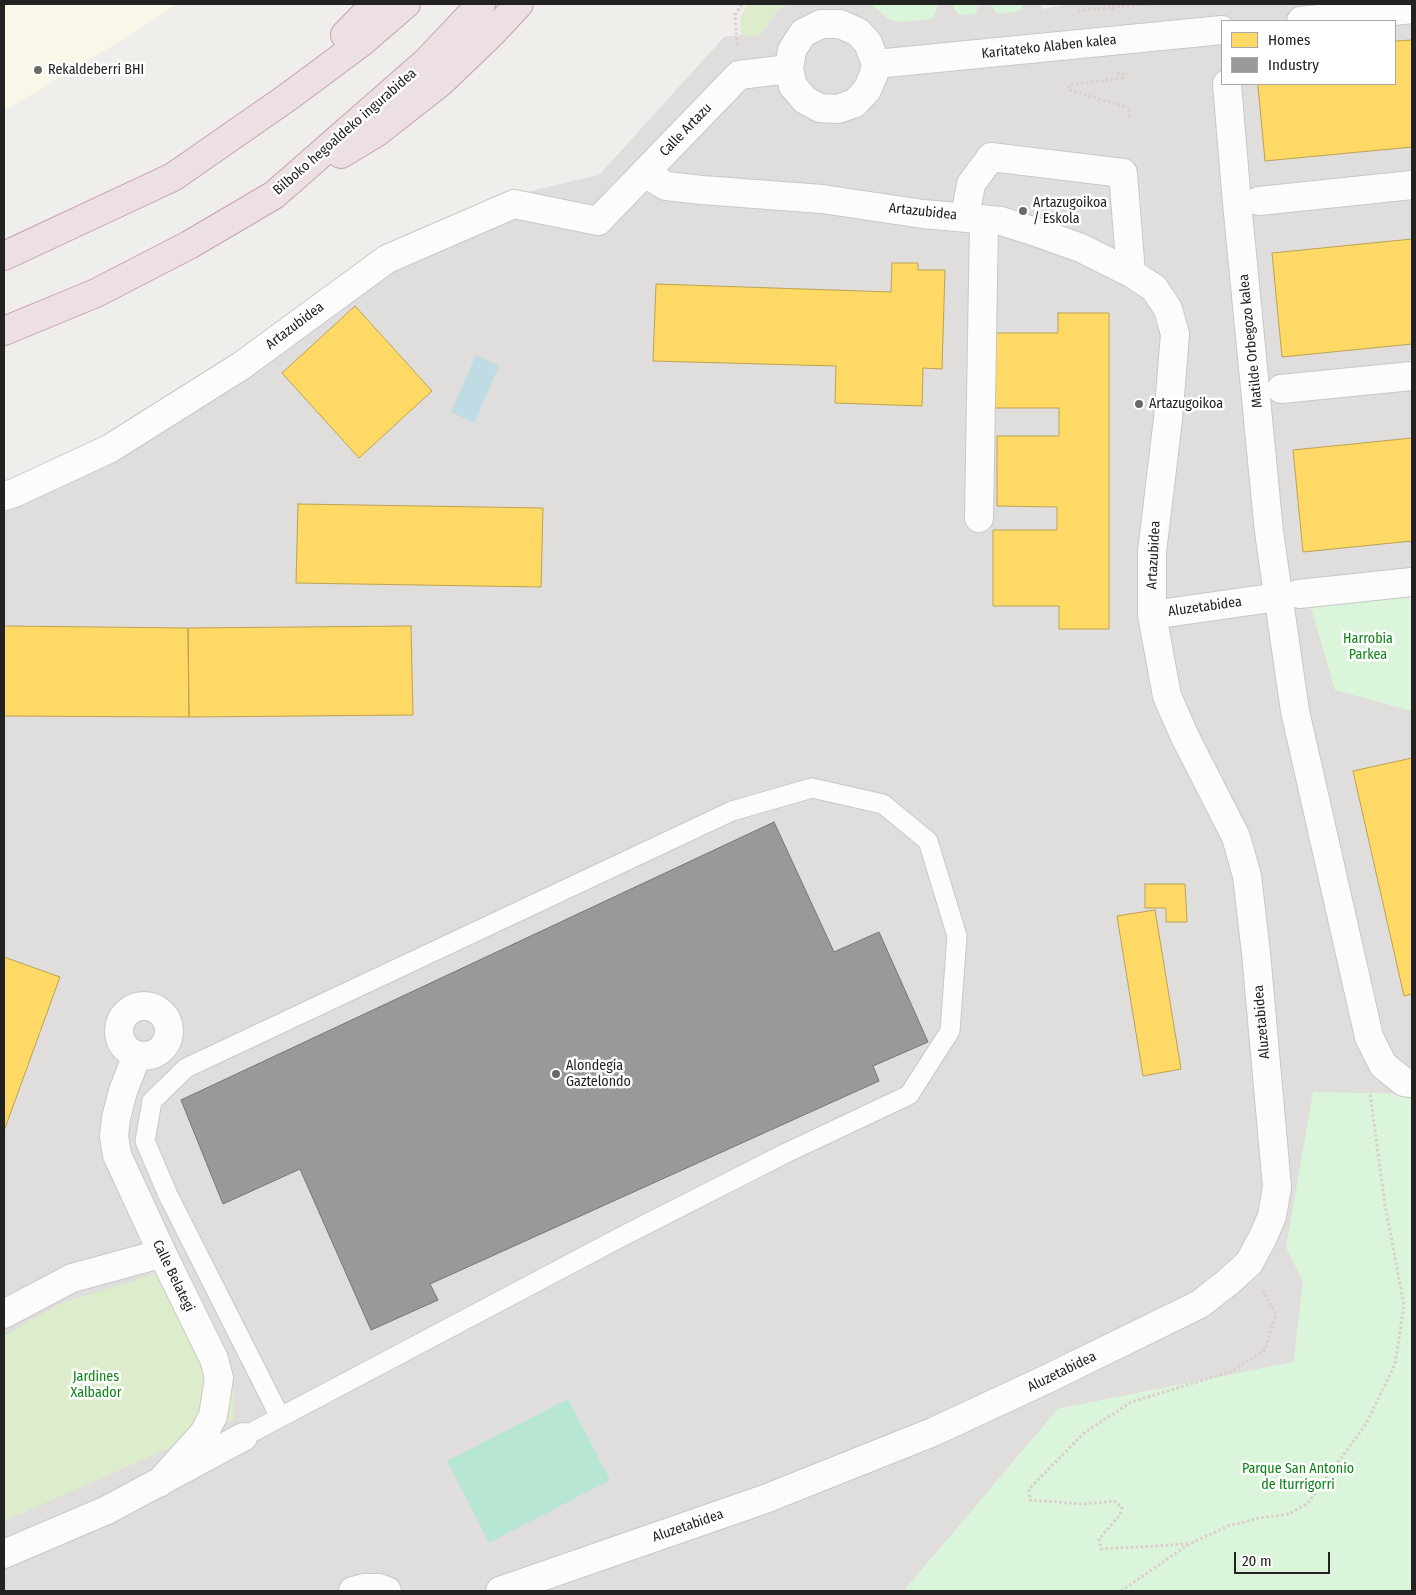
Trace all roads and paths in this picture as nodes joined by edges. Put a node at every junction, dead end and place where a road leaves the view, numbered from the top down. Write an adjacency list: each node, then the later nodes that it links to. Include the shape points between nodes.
1 (375, 4): 16 (highway)
2 (406, 4): 16 (highway, via 362,42)
3 (481, 4): 20 (highway, Bilboko hegoaldeko ingurabidea, via 426,62)
4 (519, 4): 20 (highway, via 441,82 376,133)
5 (742, 4): 14 (path, via 735,15)
6 (1150, 4): 7 (path)
7 (1112, 7)
8 (1412, 9): 9 (street)
9 (1310, 20)
10 (1221, 30): 11 (street, Karitateko Alaben kalea)
11 (1115, 40): 12 (street, Karitateko Alaben kalea); 17 (path, via 1114,72 1123,74 1123,78 1069,85 1069,90 1130,108)
12 (876, 64): 13 (street, via 867,90 854,103 838,109 820,108 805,100 793,86); 13 (street, via 868,43 858,32 840,24 821,24 803,33 792,50)
13 (789, 69): 14 (street)
14 (739, 76): 18 (street, Calle Artazu)
15 (1227, 85): 32 (street, Matilde Orbegozo kalea, via 1269,532)
16 (288, 97): 24 (highway, via 173,177)
17 (1128, 119)
18 (645, 173): 22 (street, Artazubidea, via 666,186 822,199); 23 (street, Calle Artazu)
19 (1412, 185): 21 (street)
20 (274, 195): 26 (highway, Bilboko hegoaldeko ingurabidea, via 189,246 96,294)
21 (1259, 200)
22 (975, 218): 25 (street, Artazubidea, via 1001,221 1036,232 1081,248); 25 (street, Artazubidea, via 971,184 991,157 1123,173); 30 (street, Artazubidea)
23 (598, 221): 29 (street, Artazubidea, via 514,204 387,259 241,366 109,449)
24 (4, 256)
25 (1131, 273): 33 (street, Artazubidea, via 1154,288 1168,309 1174,334 1168,419 1152,552)
26 (4, 331)
27 (1412, 376): 28 (street, Matilde Orbegozo kalea)
28 (1281, 389)
29 (4, 496)
30 (979, 518)
31 (1412, 582): 32 (street)
32 (1288, 596): 33 (street, Aluzetabidea); 35 (street, via 1295,711 1369,1037 1383,1065 1404,1082)
33 (1152, 615): 38 (street, Aluzetabidea, via 1168,696 1236,837 1247,876 1277,1187 1272,1216)
34 (137, 1055): 42 (street, Calle Belategi, via 122,1091 116,1118 117,1155 214,1359 219,1378 213,1416 204,1433)
35 (1412, 1083)
36 (1370, 1093): 43 (path, via 1385,1205 1404,1305 1395,1364 1366,1424 1308,1503 1289,1514 1228,1526)
37 (149, 1257): 39 (street, via 72,1278)
38 (1249, 1263): 43 (path, via 1276,1314 1265,1350 1230,1372 1131,1402 1084,1433 1029,1489 1030,1500 1082,1504 1114,1501 1122,1507 1120,1515 1099,1539 1101,1549); 47 (street, Aluzetabidea, via 1200,1304 933,1432 765,1499)
39 (4, 1314)
40 (280, 1417): 40 (lane, via 620,1236 909,1095 950,1031 957,936 928,841 883,804 812,788 732,811 186,1068 152,1101 145,1141 168,1195); 41 (lane)
41 (243, 1437): 42 (street, Calle Belategi)
42 (158, 1483): 44 (street, Calle Belategi, via 107,1510)
43 (1189, 1544): 48 (path)
44 (4, 1554)
45 (353, 1591): 46 (street, via 379,1588)
46 (388, 1591)
47 (500, 1591)
48 (1121, 1591)

